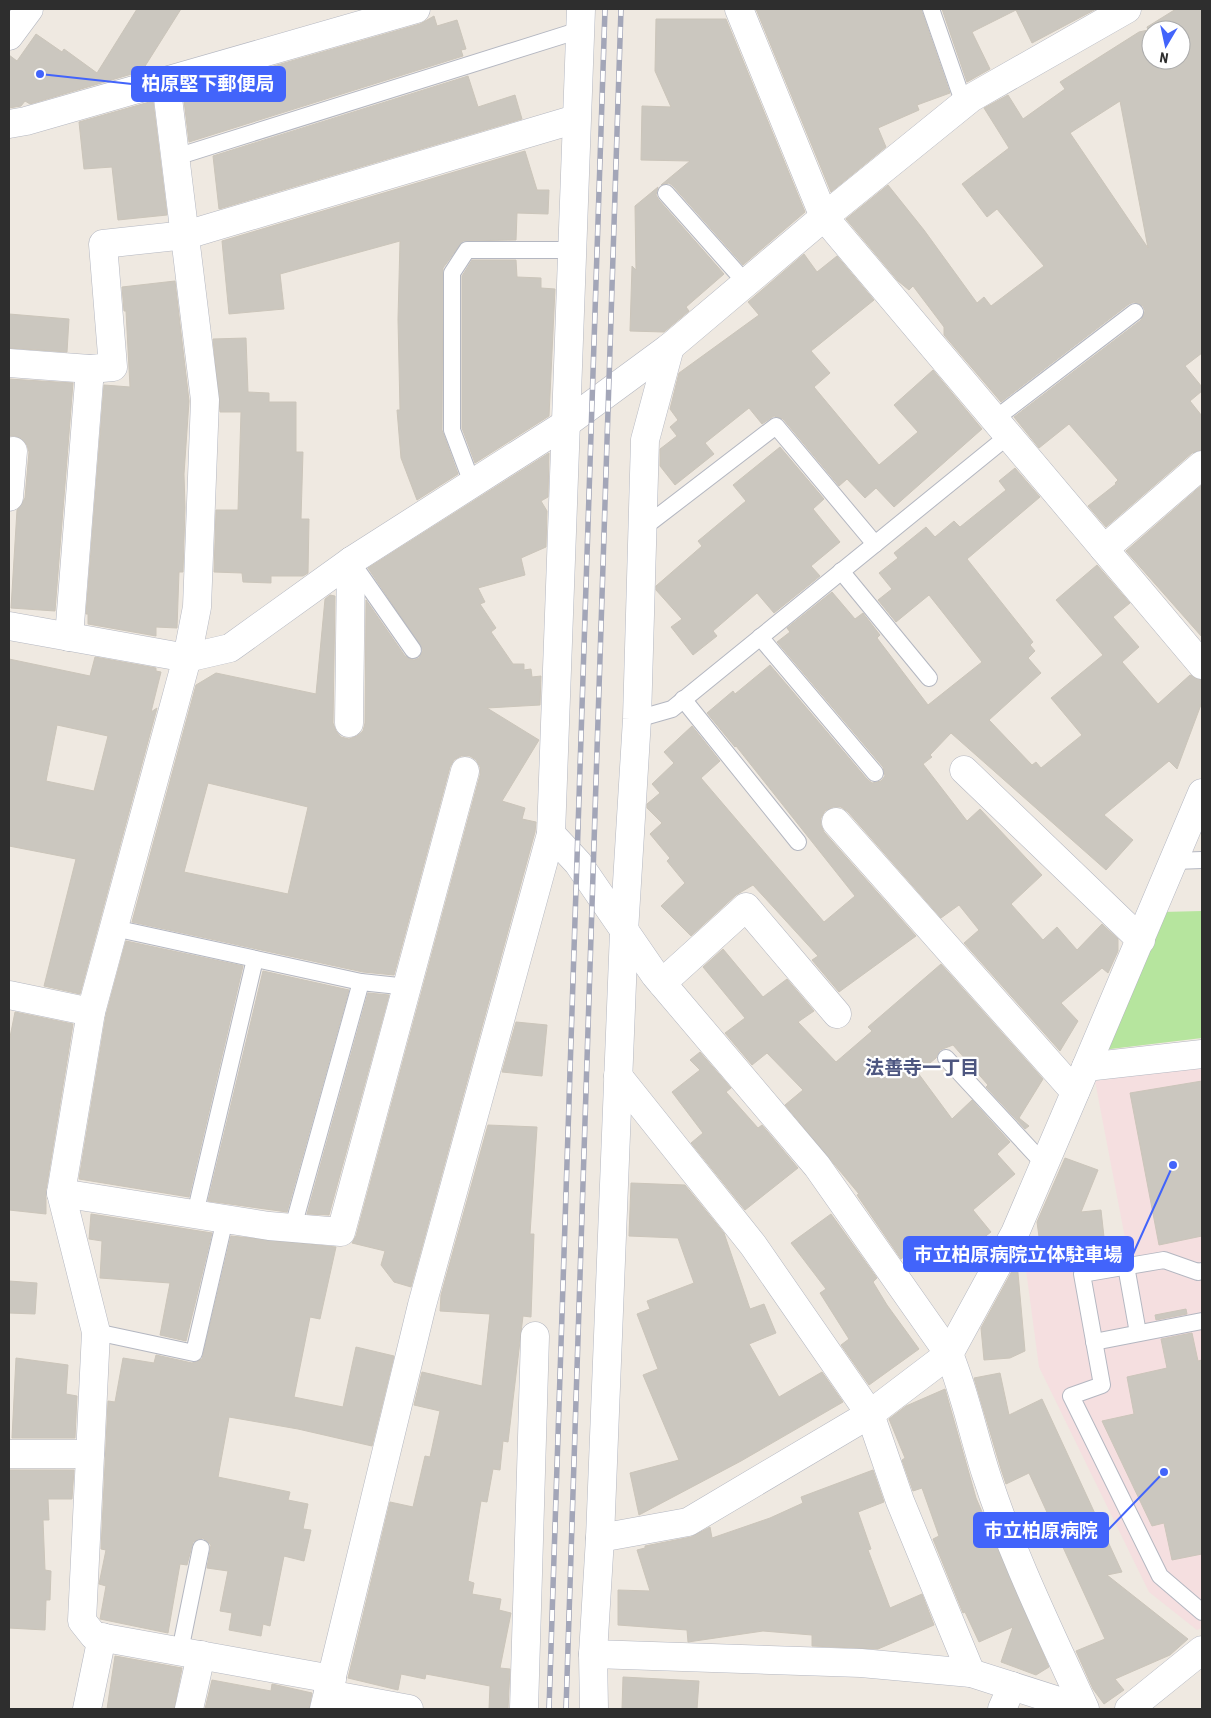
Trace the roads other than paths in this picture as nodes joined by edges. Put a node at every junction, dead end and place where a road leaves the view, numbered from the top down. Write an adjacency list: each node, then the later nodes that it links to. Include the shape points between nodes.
1 (29, 9): 7 (street)
2 (416, 9): 8 (street)
3 (739, 9): 14 (street)
4 (931, 9): 9 (lane)
5 (1127, 9): 9 (street)
6 (581, 19): 10 (street); 12 (lane)
7 (9, 36)
8 (166, 82): 11 (street); 12 (street)
9 (964, 104): 14 (street)
10 (576, 119): 15 (street); 16 (street)
11 (9, 124)
12 (176, 157): 15 (street)
13 (666, 193): 17 (lane)
14 (824, 217): 17 (street); 23 (street)
15 (186, 235): 21 (street, via 103,244 113,367); 37 (street, via 205,400 197,607)
16 (571, 250): 22 (street); 26 (lane, via 467,250 452,273 452,430)
17 (746, 283): 19 (street)
18 (1135, 312): 23 (lane)
19 (670, 347): 22 (street); 28 (street, via 645,440)
20 (9, 363): 21 (street)
21 (90, 369): 34 (street)
22 (564, 425): 26 (street); 48 (street)
23 (1002, 428): 29 (lane); 30 (street)
24 (13, 451): 27 (street)
25 (1202, 465): 30 (street)
26 (472, 483): 31 (street)
27 (9, 497)
28 (643, 528): 29 (lane, via 776,426); 41 (street)
29 (875, 544): 32 (lane)
30 (1104, 549): 38 (street)
31 (351, 561): 36 (lane); 37 (street, via 230,648); 42 (street)
32 (842, 571): 35 (lane); 39 (lane)
33 (9, 626): 34 (street)
34 (69, 637): 37 (street)
35 (760, 637): 40 (lane); 45 (lane)
36 (413, 650)
37 (187, 658): 52 (street)
38 (1202, 665)
39 (929, 678)
40 (683, 700): 41 (lane, via 672,709); 49 (lane)
41 (637, 719): 53 (street)
42 (349, 723)
43 (964, 770): 54 (street)
44 (465, 771): 58 (street)
45 (875, 773)
46 (1202, 793): 51 (street)
47 (836, 822): 66 (street)
48 (551, 834): 53 (street, via 578,863); 91 (street, via 422,1305)
49 (798, 842)
50 (1202, 860): 51 (lane)
51 (1174, 861): 54 (street)
52 (114, 928): 55 (lane); 60 (street)
53 (624, 932): 57 (street); 65 (street)
54 (1141, 940): 64 (street)
55 (255, 959): 56 (lane); 69 (lane)
56 (361, 982): 58 (lane); 71 (lane)
57 (662, 983): 61 (street, via 746,908); 79 (street, via 817,1166)
58 (408, 987): 71 (street, via 341,1232)
59 (9, 995): 60 (street)
60 (91, 1012): 68 (street)
61 (837, 1014)
62 (1202, 1054): 64 (street)
63 (946, 1058): 67 (lane)
64 (1086, 1067): 66 (street)
65 (618, 1076): 80 (street, via 753,1245); 83 (street)
66 (1075, 1092): 67 (street)
67 (1045, 1165): 79 (street, via 1015,1233)
68 (61, 1193): 69 (street); 75 (street)
69 (195, 1214): 70 (street)
70 (225, 1219): 71 (street); 75 (lane, via 194,1353)
71 (293, 1227)
72 (1126, 1266): 73 (lane, via 1164,1260); 76 (lane); 78 (lane, via 1082,1274)
73 (1202, 1271)
74 (1202, 1321): 76 (lane)
75 (96, 1332): 82 (street)
76 (1138, 1333): 78 (lane)
77 (534, 1336): 96 (street)
78 (1094, 1342): 85 (lane, via 1102,1385 1071,1396 1160,1576)
79 (949, 1354): 80 (street); 98 (street, via 963,1387 986,1474 1016,1554)
80 (870, 1414): 83 (street, via 688,1522); 90 (street, via 900,1501)
81 (9, 1454): 82 (street)
82 (90, 1454): 86 (street, via 82,1621 94,1636)
83 (600, 1538): 89 (street)
84 (201, 1548): 88 (lane)
85 (1202, 1612)
86 (102, 1637): 88 (street); 93 (street)
87 (1202, 1650): 99 (street)
88 (191, 1653): 91 (street); 94 (street)
89 (593, 1654): 90 (street, via 861,1663); 97 (street)
90 (971, 1673): 92 (street)
91 (328, 1694): 95 (street)
92 (1007, 1698): 98 (street)
93 (87, 1709)
94 (189, 1709)
95 (409, 1709)
96 (524, 1709)
97 (594, 1709)
98 (1084, 1709)
99 (1129, 1709)

